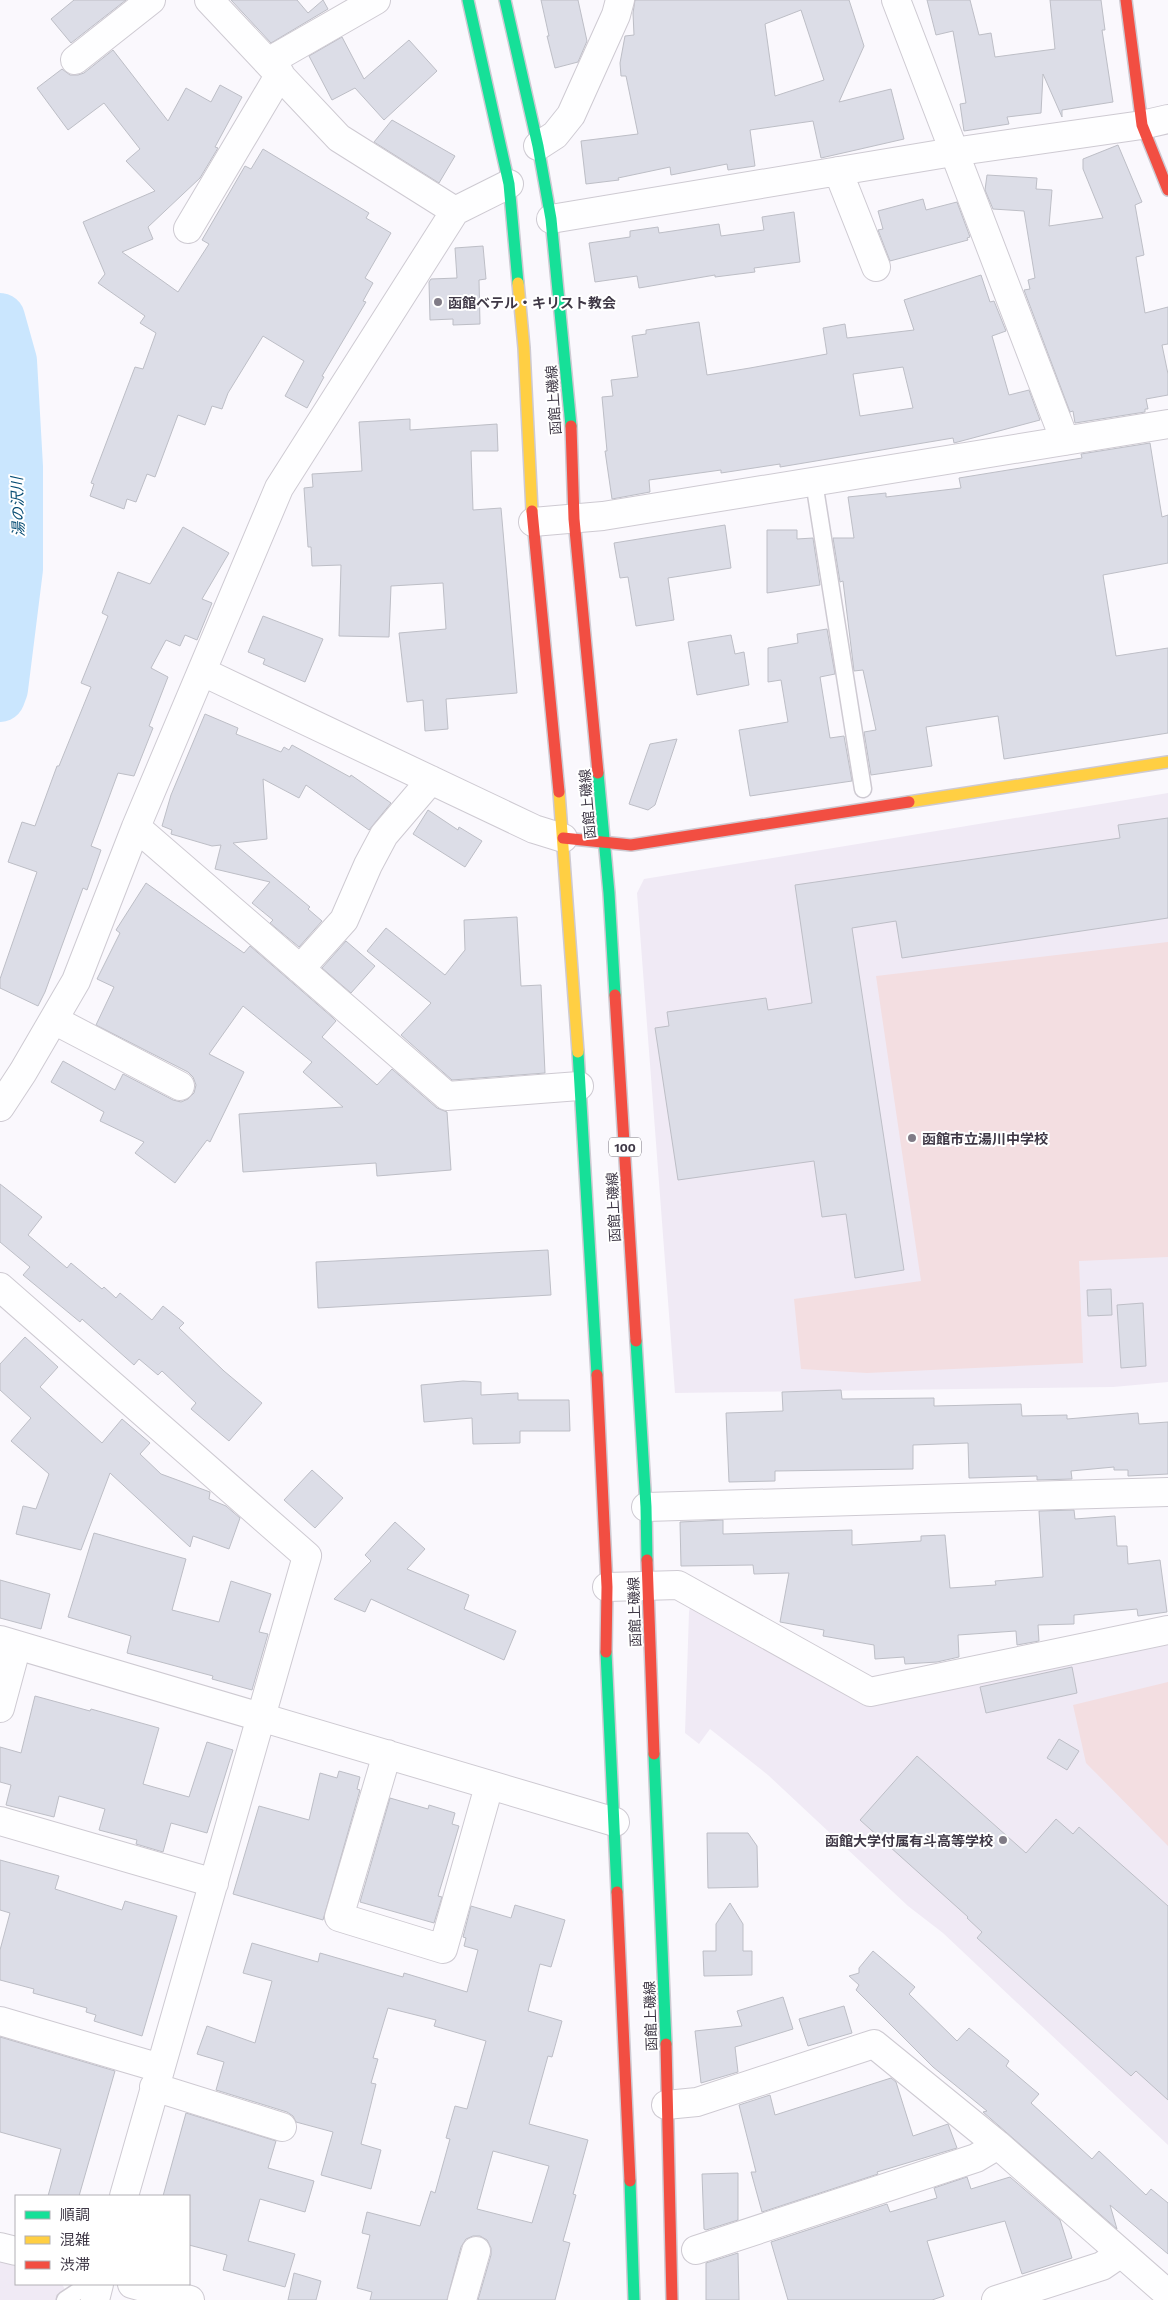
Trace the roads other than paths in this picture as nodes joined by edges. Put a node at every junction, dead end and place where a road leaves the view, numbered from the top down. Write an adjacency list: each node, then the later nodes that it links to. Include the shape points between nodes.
1 (151, 0): 9 (street)
2 (209, 0): 10 (street)
3 (376, 0): 10 (street)
4 (468, 0): 16 (main road, 函館上磯線)
5 (505, 0): 13 (main road, 函館上磯線 / 100)
6 (620, 0): 13 (street, via 571,115 555,135)
7 (896, 0): 14 (street)
8 (1126, 0): 12 (main road)
9 (75, 60)
10 (274, 68): 18 (street, via 339,138); 20 (street)
11 (1168, 119): 12 (street)
12 (1142, 125): 14 (street); 17 (main road)
13 (538, 146): 19 (main road, 函館上磯線 / 100)
14 (953, 152): 15 (street); 23 (street)
15 (838, 171): 19 (street); 21 (street)
16 (509, 184): 18 (street); 26 (main road, 函館上磯線, via 524,348)
17 (1168, 190)
18 (455, 211): 27 (street, via 280,488)
19 (551, 219): 25 (main road, 函館上磯線 / 100, via 570,410)
20 (188, 229)
21 (876, 267)
22 (1168, 424): 23 (street)
23 (1065, 442): 24 (street)
24 (814, 482): 25 (street); 30 (lane)
25 (574, 519): 26 (street); 33 (main road, 函館上磯線 / 100)
26 (533, 522): 32 (main road, 函館上磯線)
27 (203, 672): 29 (street); 31 (street)
28 (1168, 762): 33 (main road, via 631,845)
29 (431, 780): 32 (street, via 534,829); 34 (street, via 384,835 344,920)
30 (862, 789)
31 (136, 827): 34 (street); 35 (street, via 76,981)
32 (563, 838): 33 (main road); 37 (main road, 函館上磯線)
33 (605, 844): 41 (main road, 函館上磯線 / 100)
34 (300, 969): 37 (street, via 446,1096)
35 (54, 1020): 36 (street); 38 (street)
36 (180, 1086)
37 (579, 1086): 42 (main road, 函館上磯線)
38 (0, 1107)
39 (0, 1287): 47 (street, via 307,1556)
40 (1168, 1492): 41 (street)
41 (646, 1507): 43 (main road, 函館上磯線 / 100)
42 (607, 1587): 43 (street); 51 (main road, 函館上磯線, via 606,1665)
43 (647, 1587): 44 (street, via 678,1585 870,1692); 55 (main road, 函館上磯線 / 100, via 665,2008)
44 (1168, 1630)
45 (8, 1642): 46 (street); 47 (street)
46 (0, 1708)
47 (262, 1718): 48 (street); 52 (street)
48 (387, 1754): 49 (street); 49 (street, via 339,1917 443,1949)
49 (490, 1786): 51 (street)
50 (0, 1821): 52 (street)
51 (615, 1822): 72 (main road, 函館上磯線)
52 (214, 1883): 54 (street)
53 (0, 2021): 54 (street)
54 (157, 2078): 56 (street); 58 (street)
55 (666, 2104): 57 (street, via 697,2102 874,2044); 73 (main road, 函館上磯線 / 100)
56 (282, 2127)
57 (998, 2145): 60 (street, via 976,2158); 63 (street)
58 (124, 2195)
59 (0, 2247): 61 (street)
60 (696, 2250)
61 (15, 2251)
62 (476, 2252): 71 (street)
63 (1121, 2253): 67 (street); 74 (street, via 1102,2266)
64 (88, 2285): 68 (lane)
65 (99, 2285): 69 (street)
66 (136, 2285): 70 (street)
67 (1168, 2294)
68 (65, 2300)
69 (94, 2300)
70 (190, 2300)
71 (462, 2300)
72 (634, 2300)
73 (672, 2300)
74 (996, 2300)

